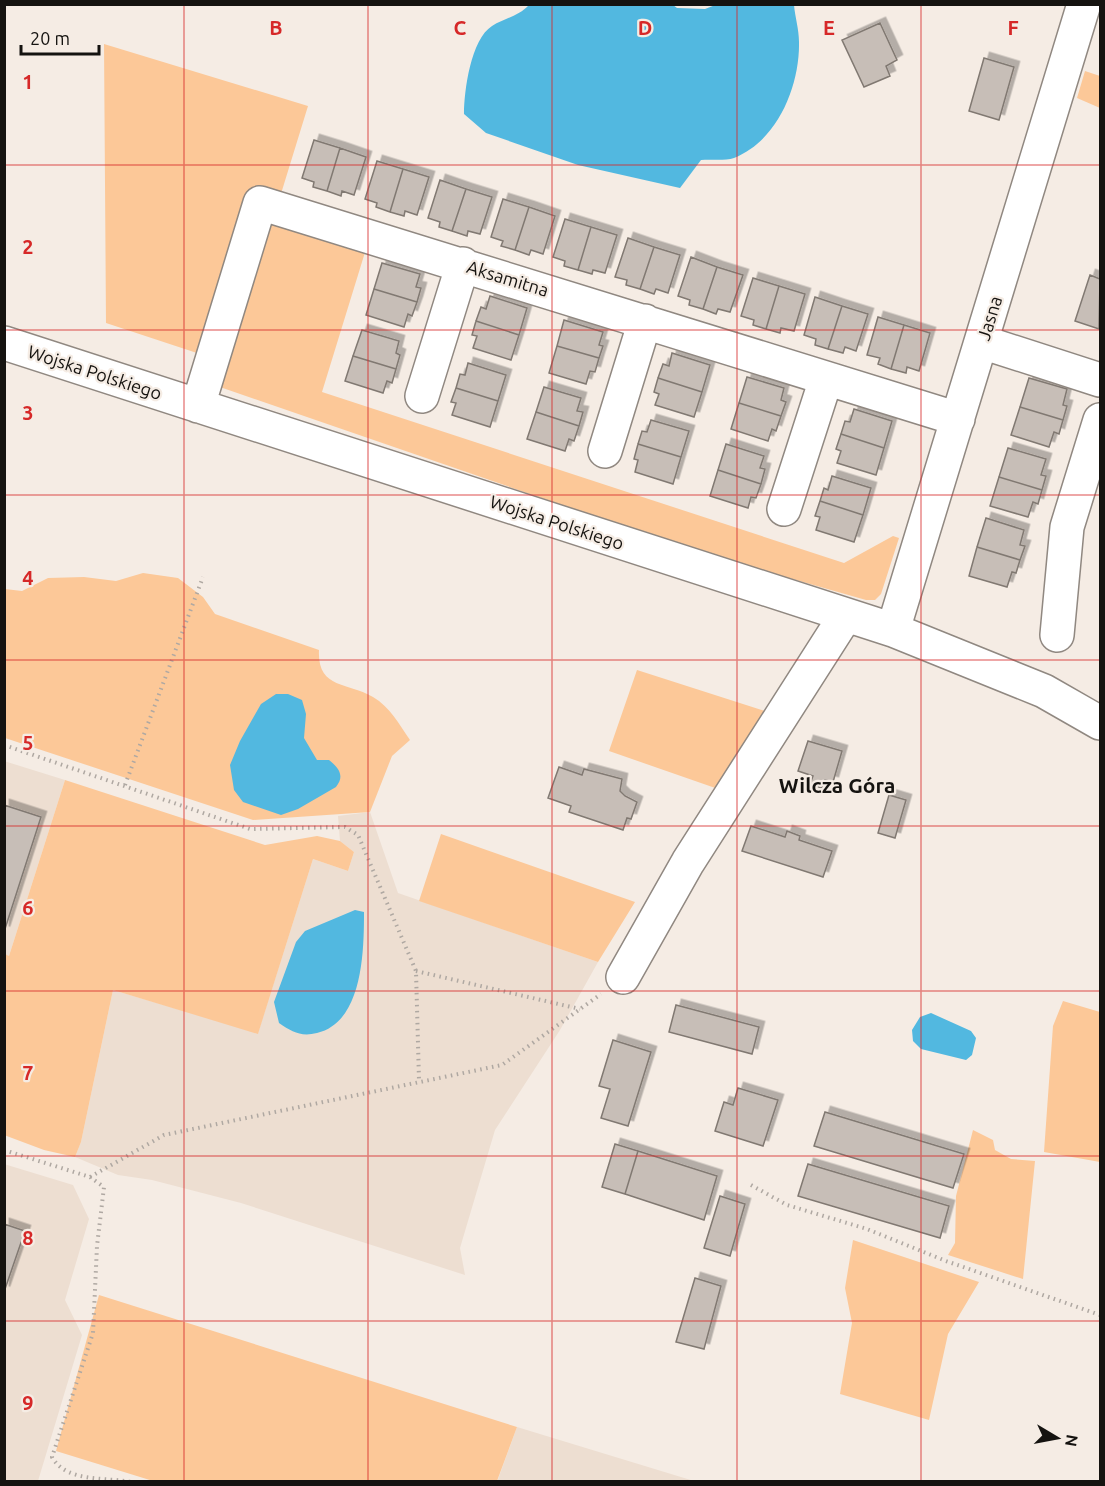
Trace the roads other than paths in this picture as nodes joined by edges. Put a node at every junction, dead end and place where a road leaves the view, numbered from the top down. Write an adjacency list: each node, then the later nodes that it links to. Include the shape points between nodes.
1 (1084, 4): 4 (street, Jasna)
2 (463, 264): 3 (street, Aksamitna); 8 (street); 9 (street, Aksamitna, via 260,203)
3 (645, 321): 6 (street, Aksamitna); 12 (street)
4 (982, 342): 7 (street); 10 (street, Jasna)
5 (4, 343): 9 (street, Wojska Polskiego)
6 (826, 379): 10 (street, Aksamitna); 13 (street)
7 (1101, 380)
8 (422, 396)
9 (198, 405): 14 (street, Wojska Polskiego)
10 (958, 420): 15 (street, Jasna)
11 (1101, 420): 16 (street, via 1067,527)
12 (605, 451)
13 (784, 509)
14 (846, 615): 15 (street, Wojska Polskiego); 18 (street, via 688,862)
15 (893, 630): 17 (street, Wojska Polskiego, via 1044,691)
16 (1057, 635)
17 (1101, 723)
18 (623, 977)

